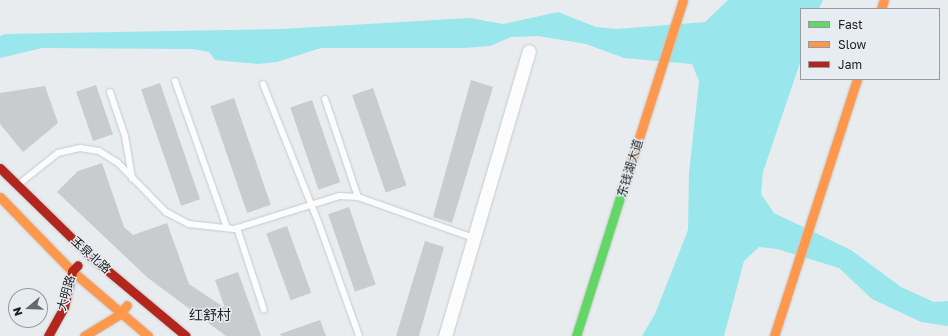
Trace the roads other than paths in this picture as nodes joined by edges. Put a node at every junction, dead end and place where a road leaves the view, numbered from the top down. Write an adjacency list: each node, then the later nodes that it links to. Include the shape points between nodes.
1 (683, 0): 28 (main road, 东钱湖大道)
2 (529, 51): 16 (street)
3 (175, 80): 14 (lane)
4 (857, 80): 29 (main road)
5 (262, 84): 13 (lane)
6 (110, 92): 9 (lane, via 125,136)
7 (325, 99): 11 (lane)
8 (0, 168): 10 (main road, 玉泉北路)
9 (132, 178): 10 (lane, via 99,151 80,148 58,153); 14 (lane, via 166,212 189,224)
10 (17, 185): 17 (main road, 玉泉北路)
11 (358, 196): 13 (lane, via 338,196); 16 (lane)
12 (0, 197): 18 (main road, 玉泉北路)
13 (309, 206): 15 (lane); 26 (lane, via 319,224)
14 (227, 228): 15 (lane)
15 (237, 228): 20 (lane)
16 (474, 238): 27 (street)
17 (89, 255): 18 (main road, 大明路); 19 (main road, 玉泉北路)
18 (72, 271): 21 (main road, 玉泉北路); 22 (main road, 大明路, via 64,307)
19 (136, 294): 21 (main road); 25 (main road, 玉泉北路)
20 (264, 310)
21 (120, 314): 23 (main road); 24 (main road, 玉泉北路)
22 (48, 336)
23 (84, 336)
24 (148, 336)
25 (186, 336)
26 (359, 336)
27 (445, 336)
28 (576, 336)
29 (774, 336)

